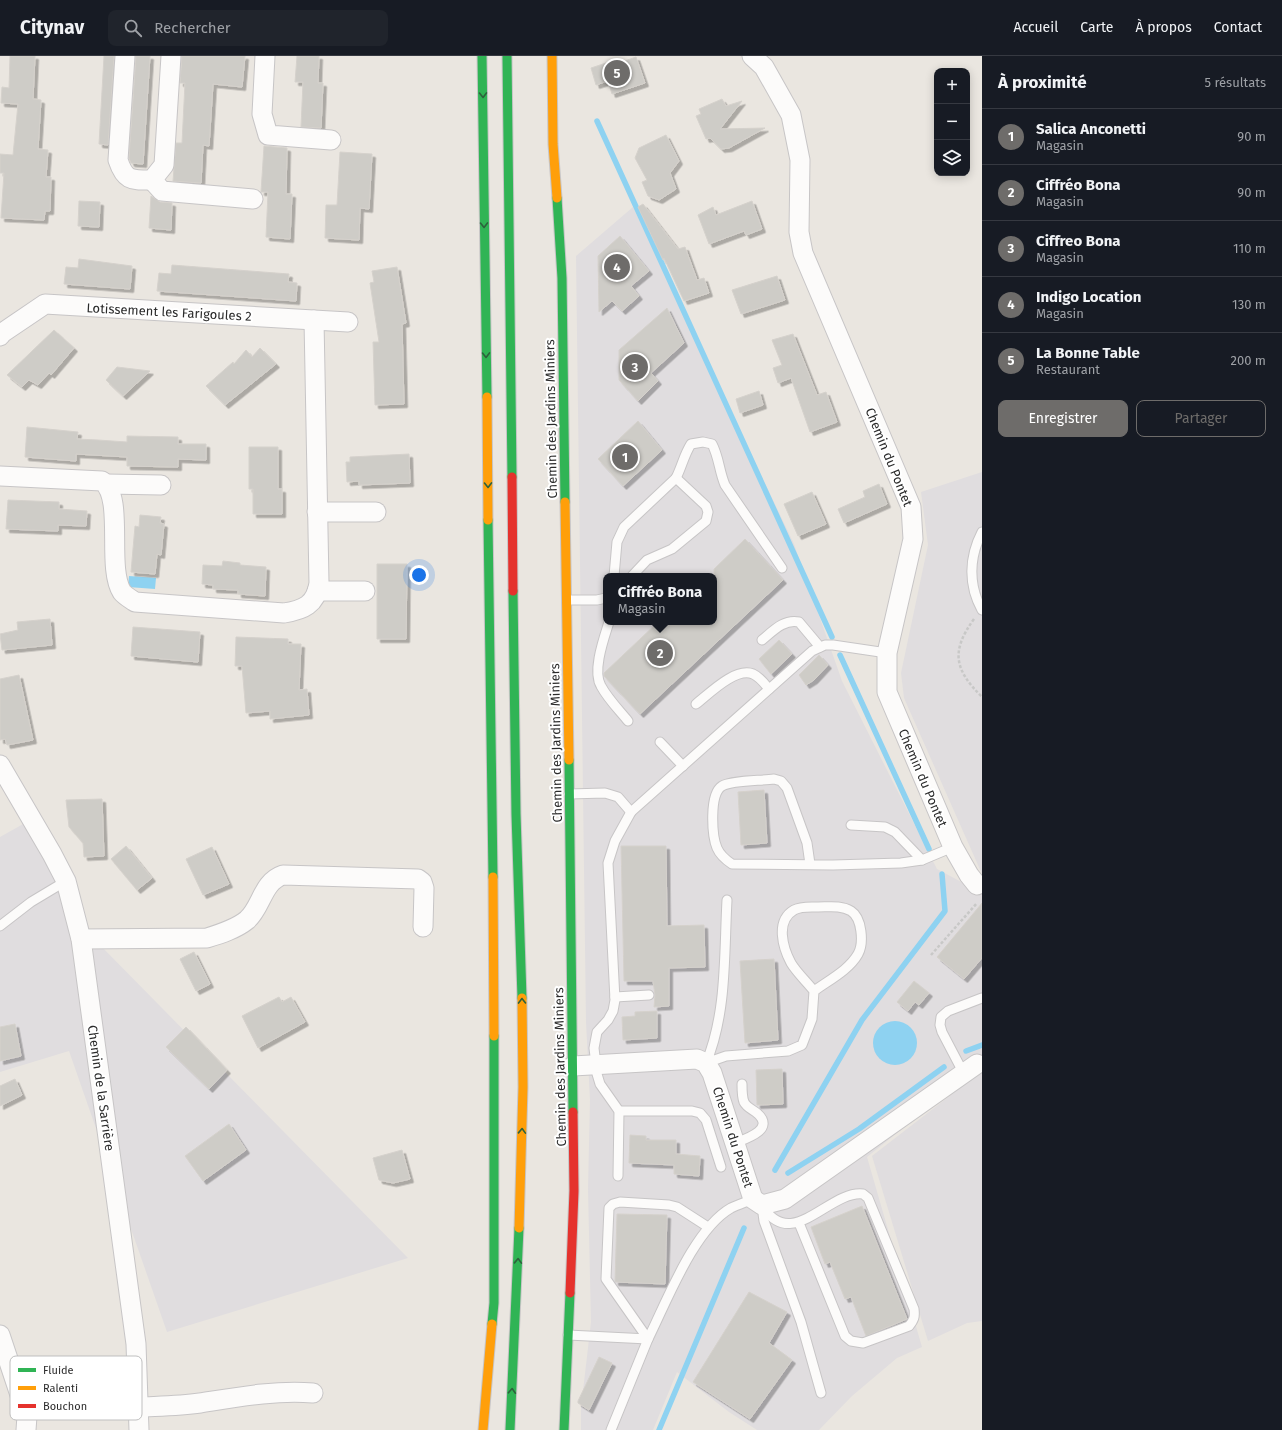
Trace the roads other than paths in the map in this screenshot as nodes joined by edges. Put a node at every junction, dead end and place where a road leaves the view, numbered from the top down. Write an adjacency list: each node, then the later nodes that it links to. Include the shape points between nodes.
1 (125, 56): 9 (street, via 118,160 122,172 134,180)
2 (171, 56): 9 (street, via 164,165)
3 (265, 56): 8 (street, via 262,114 268,135)
4 (482, 56): 79 (main road, one-way to 79, via 494,933 494,1303)
5 (507, 56): 41 (main road)
6 (552, 56): 27 (main road, Chemin des Jardins Miniers, via 553,144 562,278)
7 (752, 56): 32 (street, Chemin du Pontet, via 764,67 791,115 800,160 799,232 803,253 911,507 913,540)
8 (330, 140)
9 (152, 180): 10 (street, via 162,191)
10 (253, 199)
11 (314, 320): 12 (street, Lotissement les Farigoules 2); 13 (street, Lotissement les Farigoules 2, via 45,304); 18 (street)
12 (348, 322)
13 (0, 336)
14 (0, 476): 16 (street, via 102,481)
15 (676, 478): 21 (lane, via 691,444 712,444 725,485); 22 (lane, via 624,527 617,542); 23 (lane, via 706,506 706,520 672,549 647,560)
16 (106, 484): 17 (street); 25 (street, via 114,517 116,577 123,593 135,602 284,613 302,611)
17 (161, 485)
18 (317, 512): 19 (street); 25 (street)
19 (376, 512)
20 (982, 532): 28 (lane, via 976,544 971,570 974,591)
21 (782, 568)
22 (614, 573)
23 (635, 573)
24 (365, 591): 25 (street)
25 (318, 592)
26 (603, 599): 27 (lane)
27 (566, 600): 39 (main road, Chemin des Jardins Miniers)
28 (982, 609)
29 (608, 625): 35 (lane, via 602,643 598,672 600,686)
30 (762, 640): 31 (lane, via 791,620 799,622)
31 (820, 647): 32 (lane, via 833,645); 33 (lane)
32 (887, 653): 43 (street, Chemin du Pontet, via 887,692)
33 (769, 689): 34 (lane, via 760,678 751,673 733,675); 38 (lane)
34 (696, 704)
35 (628, 721)
36 (660, 742): 38 (lane)
37 (0, 765): 46 (street, Chemin de la Sarrière)
38 (683, 766): 40 (lane)
39 (569, 794): 40 (lane, via 605,792 618,797); 59 (main road, Chemin des Jardins Miniers)
40 (631, 812): 55 (lane, via 615,841 608,863)
41 (516, 814): 52 (main road); 80 (main road, one-way to 41, via 517,1299 523,1087)
42 (851, 824): 44 (lane, via 885,827 895,832)
43 (953, 847): 44 (lane); 47 (street, Chemin du Pontet)
44 (922, 860): 45 (lane, via 901,863)
45 (810, 864): 45 (lane, via 741,865 732,864 724,858 714,839 714,802 717,791 730,784 774,779 781,782 786,788 807,843)
46 (66, 881): 49 (lane, via 31,902); 51 (street, Chemin de la Sarrière)
47 (977, 885)
48 (727, 900): 57 (lane, via 721,1003 713,1045)
49 (0, 926)
50 (423, 927): 51 (street, via 424,888 418,879 283,875 270,881 248,920 207,938)
51 (81, 939): 72 (street, Chemin de la Sarrière)
52 (530, 939)
53 (814, 991): 53 (lane, via 852,963 859,952 862,940 859,924 852,912 843,908 794,910 783,926 783,946 791,964); 57 (lane, via 812,1019 802,1044 788,1051 726,1056)
54 (649, 995): 55 (lane)
55 (615, 997): 58 (lane, via 613,1011 596,1032)
56 (982, 998): 60 (lane, via 948,1011 941,1017 940,1025 942,1032)
57 (706, 1063): 58 (street, via 697,1059); 63 (street, Chemin du Pontet, via 712,1073)
58 (595, 1064): 59 (street); 62 (lane, via 600,1084)
59 (573, 1066): 70 (main road, Chemin des Jardins Miniers, via 574,1191)
60 (974, 1067): 66 (street, via 785,1199)
61 (742, 1084): 63 (lane, via 744,1102 760,1116 762,1127 759,1133)
62 (619, 1111): 64 (lane, via 700,1113 706,1120); 65 (lane)
63 (735, 1143): 66 (street, Chemin du Pontet)
64 (721, 1167)
65 (618, 1176)
66 (758, 1202): 67 (lane, via 773,1218 783,1223); 68 (lane, via 730,1209); 75 (lane, via 801,1322)
67 (799, 1223): 67 (lane, via 851,1195 863,1194 868,1198 914,1309 913,1322 909,1326 863,1343 850,1341 845,1336)
68 (708, 1227): 71 (lane, via 695,1244); 71 (lane, via 677,1207 669,1205 620,1202 609,1208 606,1279)
69 (0, 1335): 73 (street)
70 (568, 1335): 71 (lane); 81 (main road, Chemin des Jardins Miniers)
71 (648, 1339): 82 (lane)
72 (137, 1356)
73 (10, 1365)
74 (313, 1393): 76 (street, via 240,1395 200,1403)
75 (821, 1393)
76 (142, 1407)
77 (27, 1420): 78 (street)
78 (26, 1430)
79 (483, 1430)
80 (510, 1430)
81 (564, 1430)
82 (611, 1430)

